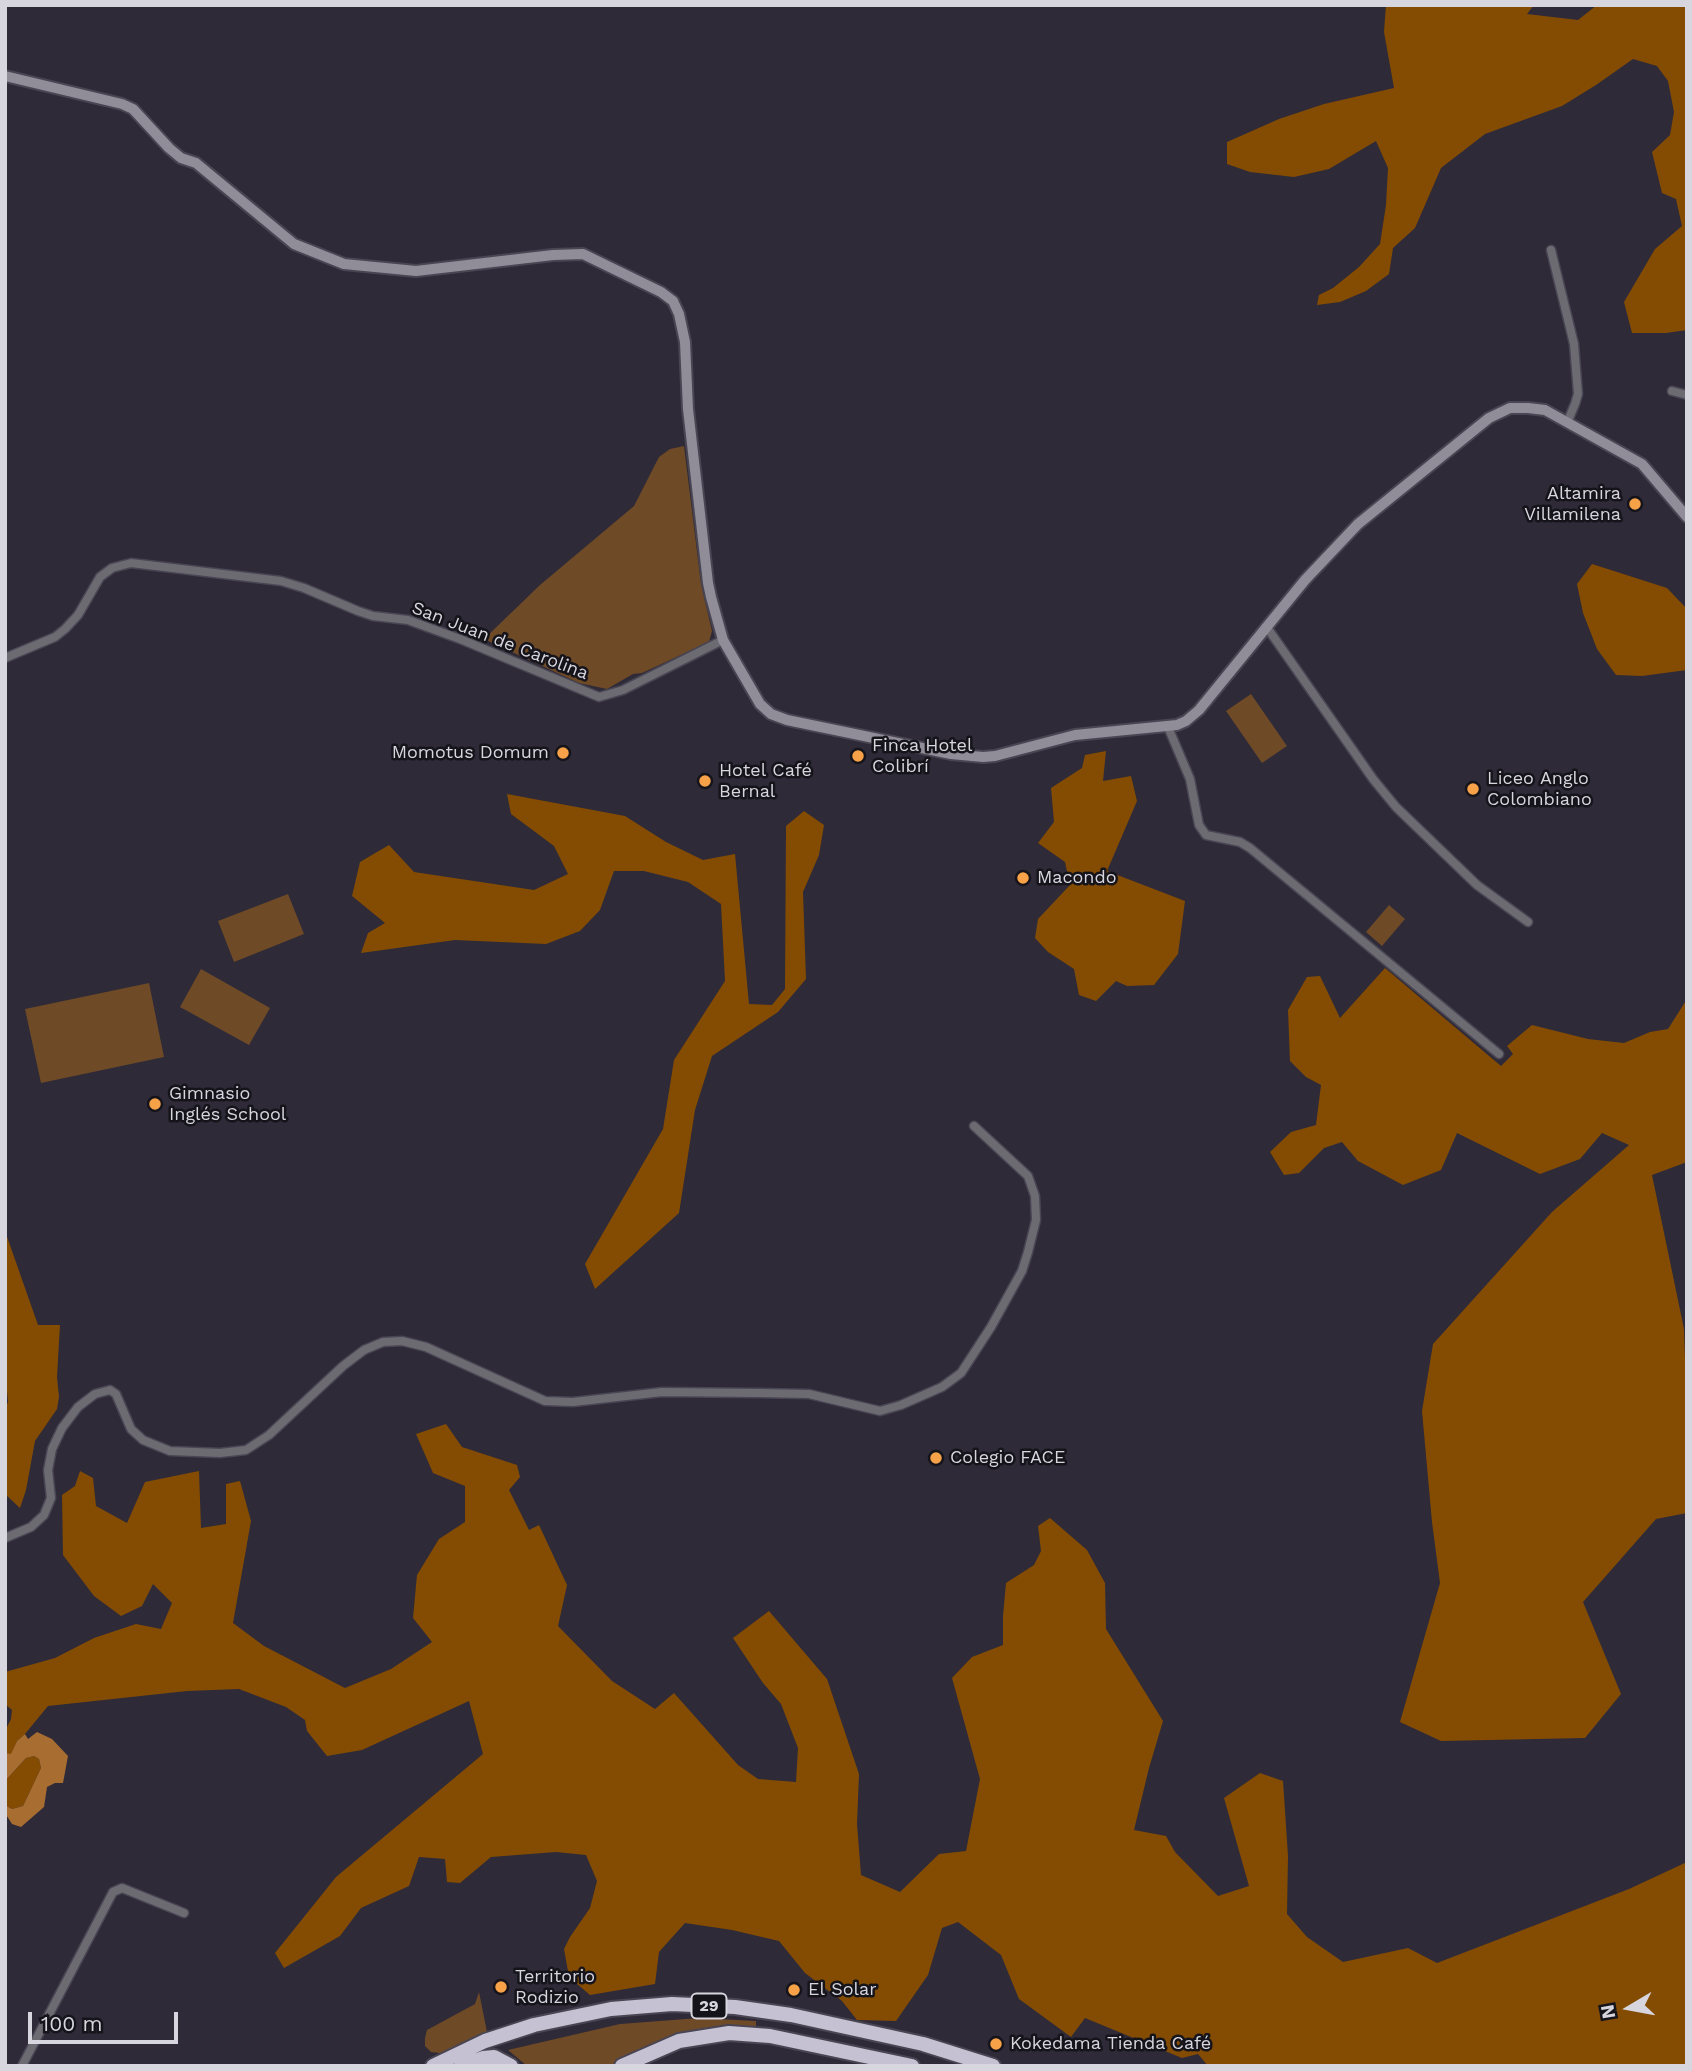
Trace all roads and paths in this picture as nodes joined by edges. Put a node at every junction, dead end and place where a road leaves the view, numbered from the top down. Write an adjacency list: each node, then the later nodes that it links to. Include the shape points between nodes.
1 (5, 76): 8 (street, via 133,109 169,148 196,163 294,244 344,264 416,271 583,254 662,292 679,314 685,342 708,583)
2 (1550, 250): 5 (street, via 1574,344 1578,394)
3 (1672, 391): 4 (street)
4 (1687, 395)
5 (1567, 423): 6 (street, via 1642,464); 7 (street, via 1545,410 1528,408 1510,408 1489,418 1358,524)
6 (1687, 517)
7 (1266, 626): 10 (street, via 1199,710); 11 (street, via 1396,807 1477,885)
8 (723, 640): 9 (street, San Juan de Carolina, via 623,690 599,697 447,634 408,620 373,616 281,581 131,563 100,577 65,629); 10 (street, via 760,704 771,714 951,754 996,757 1075,735)
9 (5, 658)
10 (1168, 727): 12 (street, via 1206,835 1250,848)
11 (1528, 922)
12 (1499, 1054)
13 (974, 1126): 14 (street, via 1028,1176 1036,1220 1028,1252 991,1327 961,1373 901,1405 880,1411 809,1394 758,1393 662,1392 545,1401 426,1347 383,1342 343,1366 246,1450 170,1451 142,1440 131,1429 116,1394 110,1390 95,1394 78,1407 52,1449 48,1470 51,1497 44,1515 31,1527)
14 (5, 1538)
15 (184, 1913): 17 (street, via 122,1888 113,1892)
16 (869, 2061): 21 (highway, 29, via 770,2036 729,2033 680,2041); 22 (highway, 29)
17 (22, 2066)
18 (433, 2066): 23 (highway, 29, via 485,2041 534,2025 611,2009 672,2004 791,2015 923,2044)
19 (461, 2066): 20 (highway, via 494,2057)
20 (511, 2066)
21 (622, 2066)
22 (912, 2066)
23 (993, 2066)

